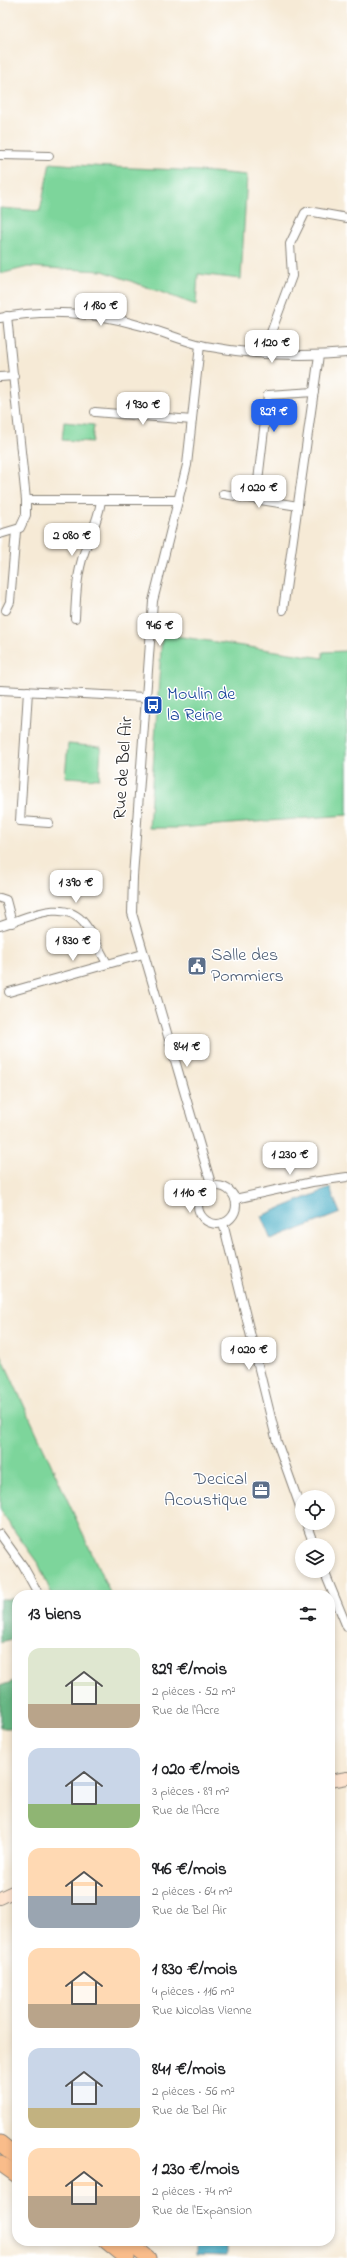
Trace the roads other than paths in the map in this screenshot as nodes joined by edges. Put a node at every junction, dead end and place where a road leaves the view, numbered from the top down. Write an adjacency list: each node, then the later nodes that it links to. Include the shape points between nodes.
1 (0, 155): 2 (street)
2 (49, 156)
3 (347, 218): 7 (street, via 308,211 305,213 290,244 292,276)
4 (4, 317): 5 (street, via 27,314 94,316 138,325); 9 (street)
5 (200, 345): 7 (street, via 240,353); 13 (street, Rue de Bel Air)
6 (347, 353): 8 (street)
7 (263, 354): 8 (street)
8 (320, 355): 11 (street)
9 (14, 376): 10 (street); 16 (street)
10 (0, 377)
11 (314, 392): 15 (street, via 268,395); 19 (street)
12 (96, 412): 13 (street)
13 (192, 420): 18 (street, Rue de Bel Air, via 187,465)
14 (222, 494): 15 (street)
15 (256, 498): 19 (street)
16 (26, 500): 17 (street); 20 (street, via 23,522)
17 (101, 500): 18 (street); 24 (street, via 100,515 85,549 77,577)
18 (179, 500): 27 (street, Rue de Bel Air, via 153,601)
19 (298, 506): 23 (street)
20 (16, 531): 21 (street); 22 (street, via 10,602)
21 (0, 534)
22 (6, 610)
23 (283, 610)
24 (75, 618)
25 (0, 690): 26 (street)
26 (28, 691): 27 (street); 28 (street, via 20,821)
27 (146, 698): 32 (street, Rue de Bel Air, via 132,913)
28 (49, 823)
29 (0, 898): 30 (street, via 6,900)
30 (12, 922): 31 (street); 33 (street, via 50,911 68,911 84,923)
31 (0, 926)
32 (144, 954): 33 (street); 36 (street, Rue de Bel Air)
33 (107, 963): 34 (street)
34 (9, 992)
35 (347, 1177): 37 (street)
36 (212, 1187): 37 (street, via 224,1188); 38 (street, via 199,1199 200,1212 212,1223)
37 (235, 1199): 38 (street, via 233,1215)
38 (223, 1223): 39 (street, via 276,1442)
39 (295, 1493)
40 (0, 1534): 42 (street)
41 (327, 1578): 43 (street)
42 (36, 1590)
43 (332, 1590)
44 (335, 1597): 45 (street)
45 (347, 1626)
46 (347, 1778): 47 (main road)
47 (335, 1781)
48 (12, 1892): 49 (main road)
49 (0, 1898)
50 (1, 2144): 51 (highway)
51 (12, 2153)
52 (0, 2163): 53 (highway)
53 (12, 2171)
54 (112, 2246): 56 (highway)
55 (133, 2246): 57 (highway)
56 (127, 2258)
57 (148, 2258)

